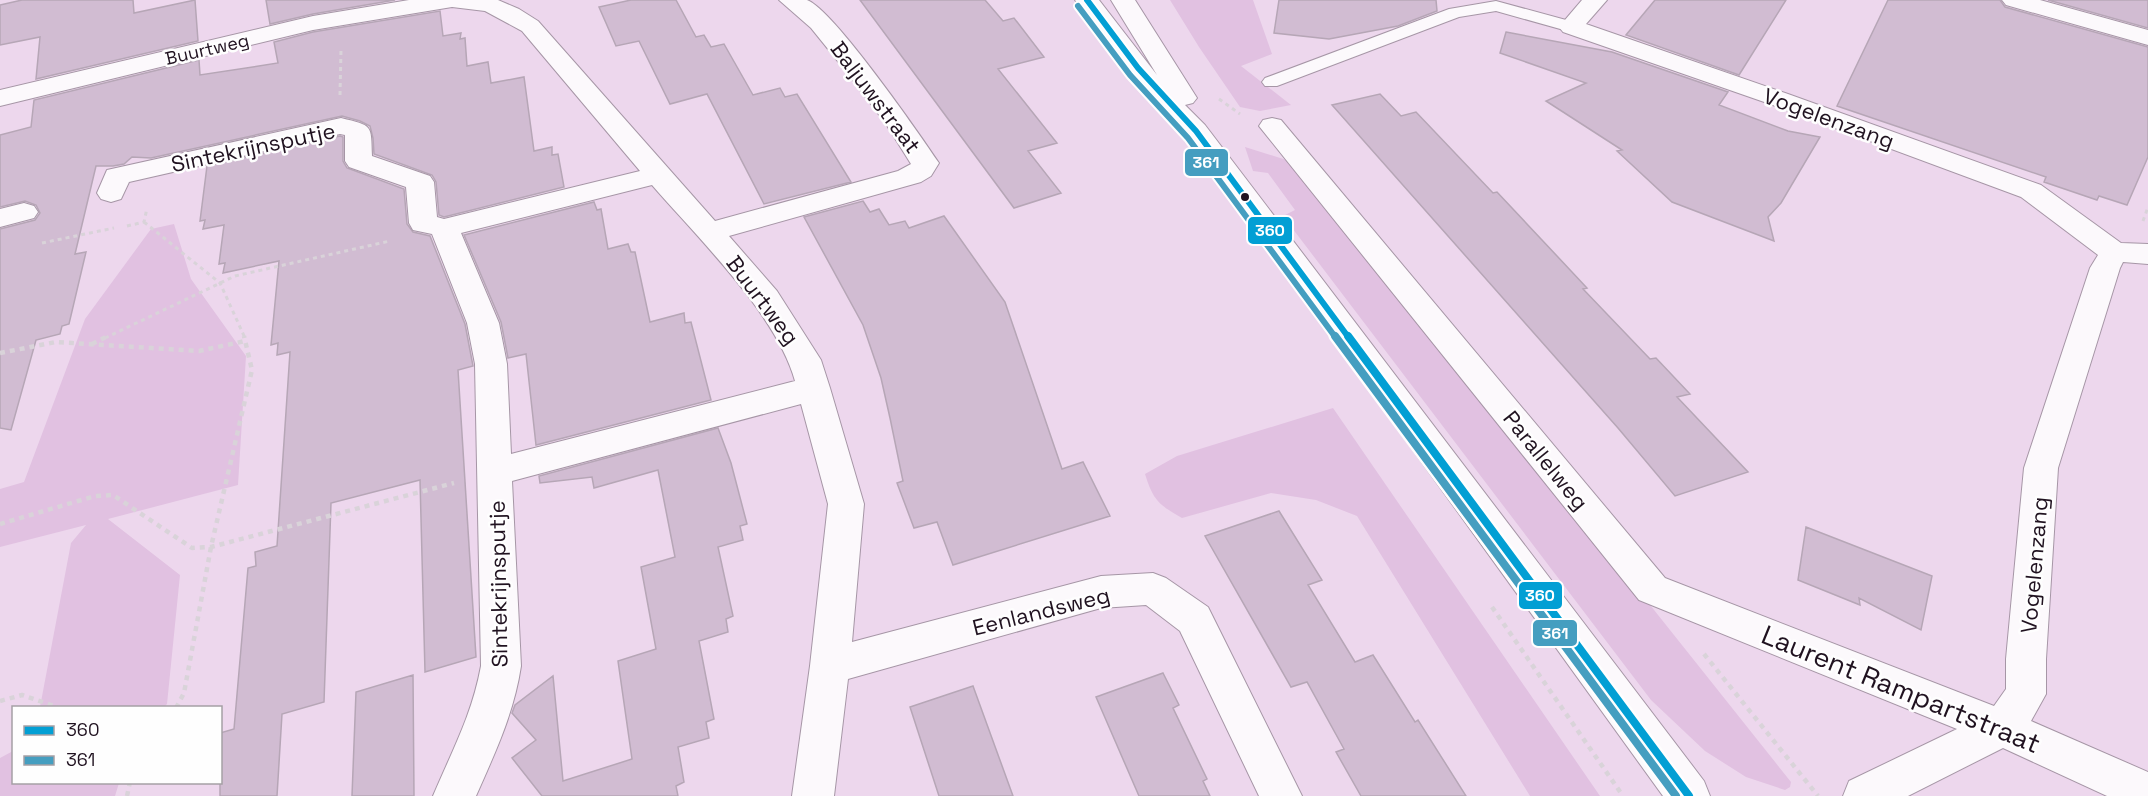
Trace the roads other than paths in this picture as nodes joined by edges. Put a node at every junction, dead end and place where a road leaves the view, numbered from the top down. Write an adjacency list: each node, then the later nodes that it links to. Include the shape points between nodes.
1 (451, 0): 7 (street, Buurtweg); 8 (street, Buurtweg)
2 (791, 0): 18 (street, Baljuwstraat, via 805,8 855,65 925,163 919,172 900,179)
3 (1087, 0): 14 (street, via 1165,102)
4 (1123, 0): 14 (street, via 1184,96)
5 (1595, 0): 9 (street)
6 (2014, 0): 10 (street)
7 (497, 2): 15 (street, Buurtweg, via 530,26)
8 (416, 3): 12 (street, Buurtweg)
9 (1570, 27): 11 (lane, via 1496,6 1455,13); 19 (street, Vogelenzang, via 2031,191)
10 (2148, 38)
11 (1271, 82)
12 (0, 98)
13 (1272, 126): 22 (street, Parallelweg)
14 (1196, 131): 29 (street)
15 (657, 175): 17 (street); 18 (street, Buurtweg)
16 (111, 193): 17 (street, Sintekrijnsputje, via 117,176 341,126 358,132 359,161 420,182 423,223)
17 (444, 228): 21 (street, Sintekrijnsputje, via 485,333 491,364)
18 (709, 232): 20 (street, Buurtweg, via 766,298 805,360)
19 (2131, 253): 24 (street, Vogelenzang, via 2105,268 2042,468 2026,694)
20 (814, 388): 21 (street, Sintekrijnsputje); 23 (street, Buurtweg, via 846,504)
21 (496, 472): 26 (street, Sintekrijnsputje, via 501,666 485,729)
22 (1652, 589): 24 (street, Laurent Rampartstraat)
23 (830, 666): 27 (street, Buurtweg); 28 (street, Eenlandsweg, via 1101,592 1153,589 1194,619)
24 (2002, 728): 25 (street, Laurent Rampartstraat); 30 (street, Vogelenzang)
25 (2148, 793)
26 (454, 796)
27 (813, 796)
28 (1281, 796)
29 (1689, 796)
30 (1864, 796)

